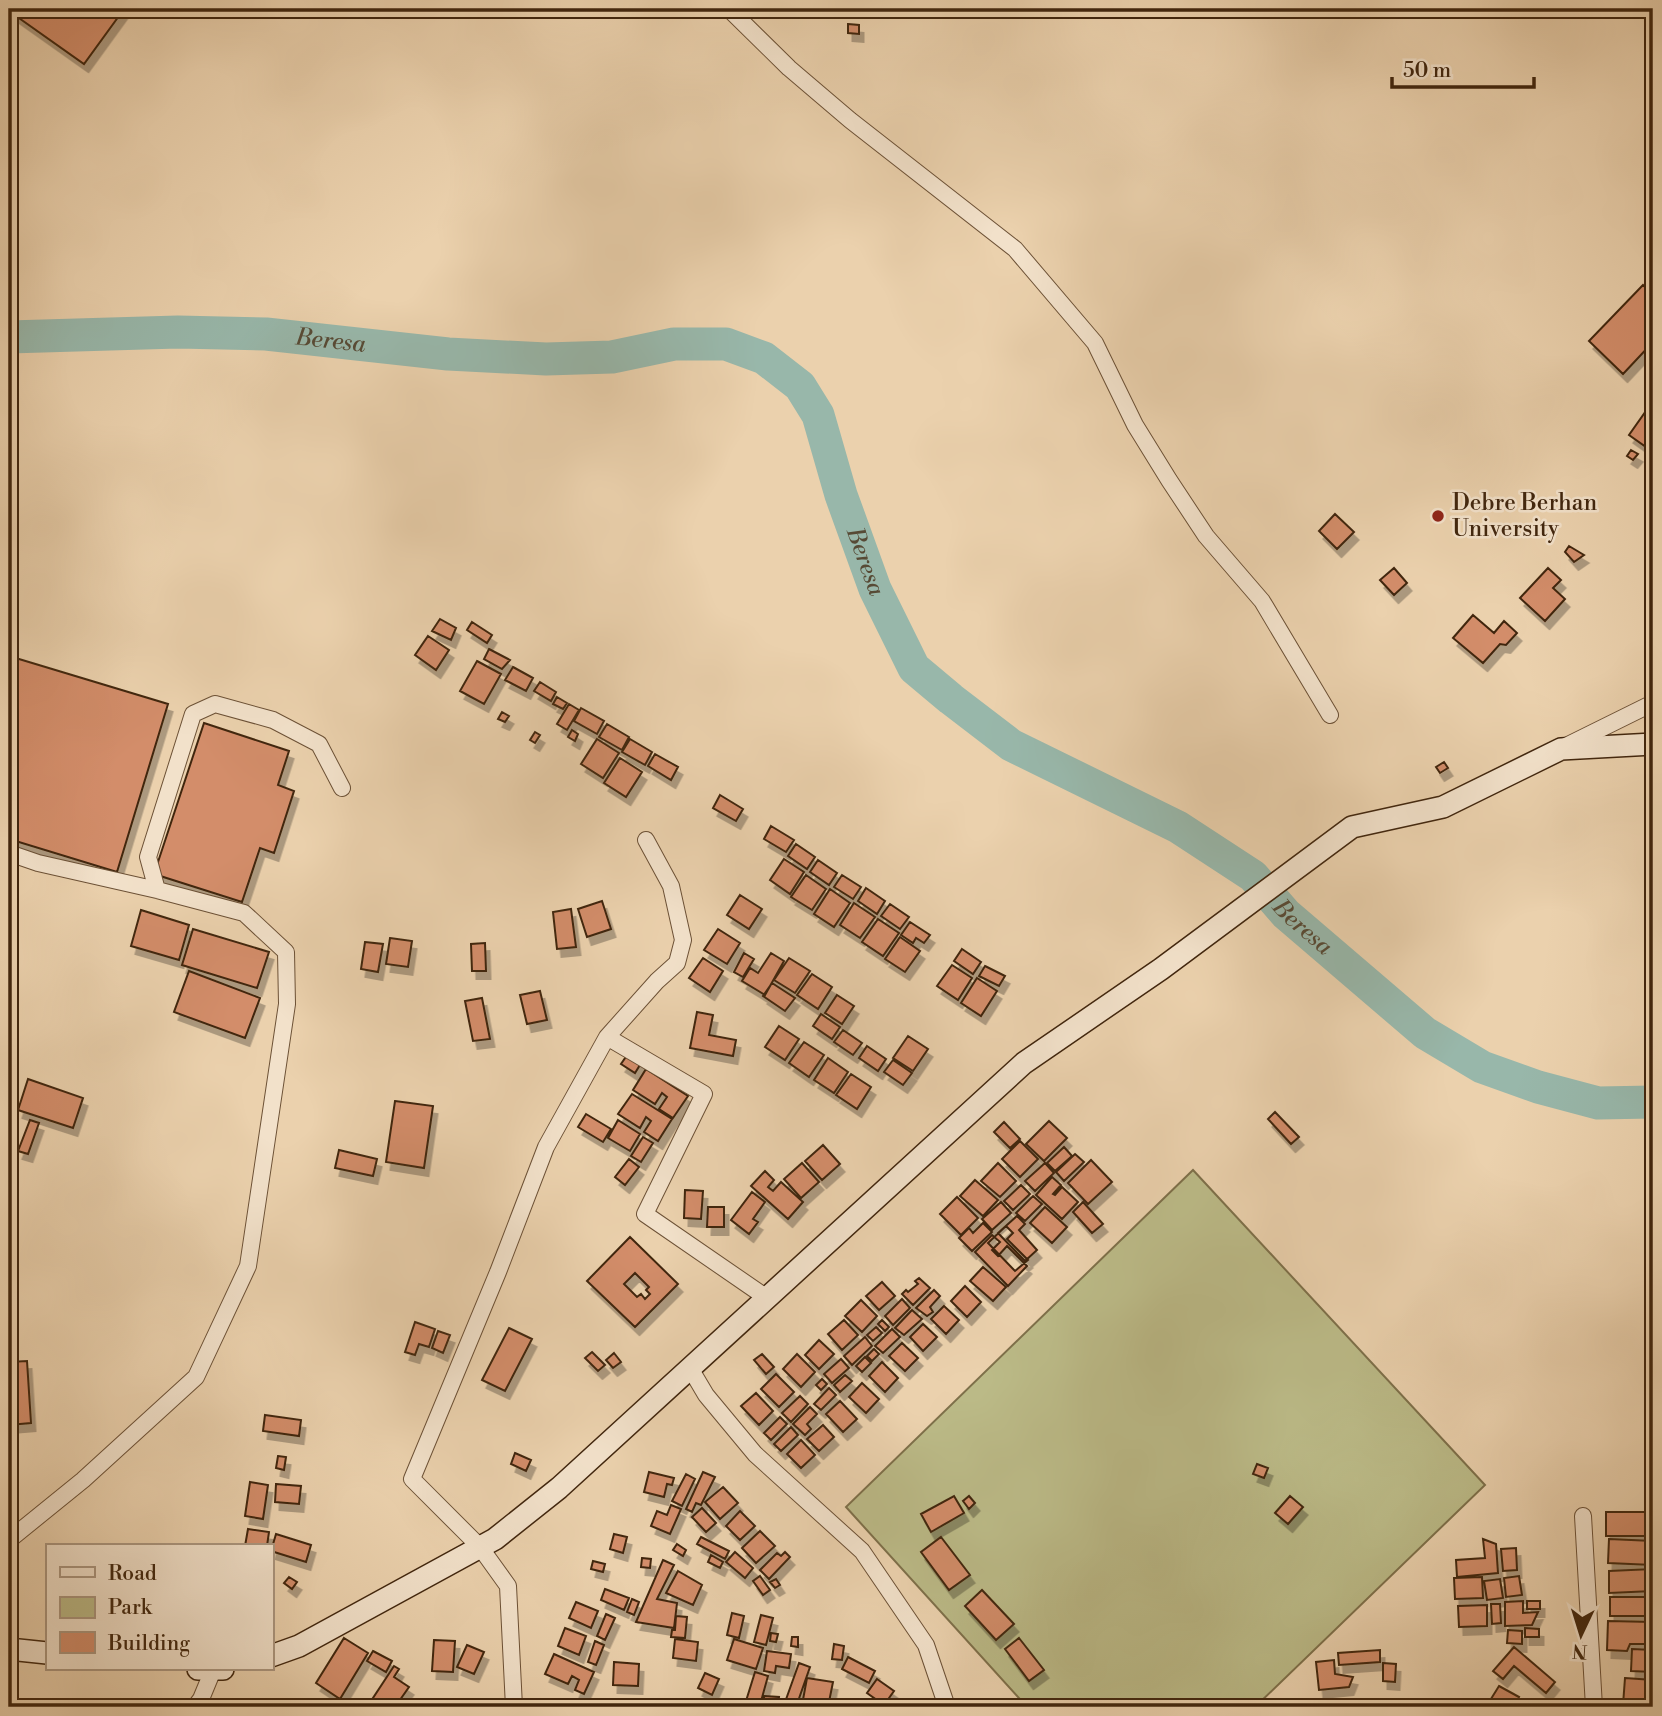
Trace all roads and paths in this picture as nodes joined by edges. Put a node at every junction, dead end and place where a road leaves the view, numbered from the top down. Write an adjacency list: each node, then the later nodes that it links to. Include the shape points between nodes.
1 (729, 9): 3 (street, via 850,120 1015,249 1086,332 1169,480 1206,536 1262,601)
2 (1653, 703): 5 (street)
3 (1330, 715)
4 (1653, 744): 5 (main road)
5 (1561, 749): 11 (main road, via 1443,807 1352,827 1161,969 1024,1063)
6 (342, 788): 9 (street, via 319,744 273,720 215,704 193,714 148,857)
7 (646, 840): 10 (street, via 671,886 683,940 677,963)
8 (9, 853): 9 (street)
9 (157, 890): 14 (street, via 244,913 286,952 287,1004 248,1266 196,1377)
10 (607, 1037): 11 (street, via 704,1094 645,1214); 15 (street, via 546,1147 412,1479)
11 (767, 1298): 12 (main road)
12 (690, 1368): 15 (main road, via 559,1488); 22 (street, via 706,1395 755,1454 862,1551 926,1645)
13 (1583, 1516): 23 (street)
14 (9, 1540)
15 (480, 1547): 18 (main road, via 299,1647); 21 (street, via 508,1586)
16 (9, 1649): 17 (main road)
17 (46, 1653)
18 (273, 1655)
19 (211, 1670): 20 (street)
20 (195, 1707)
21 (514, 1707)
22 (947, 1707)
23 (1594, 1707)

